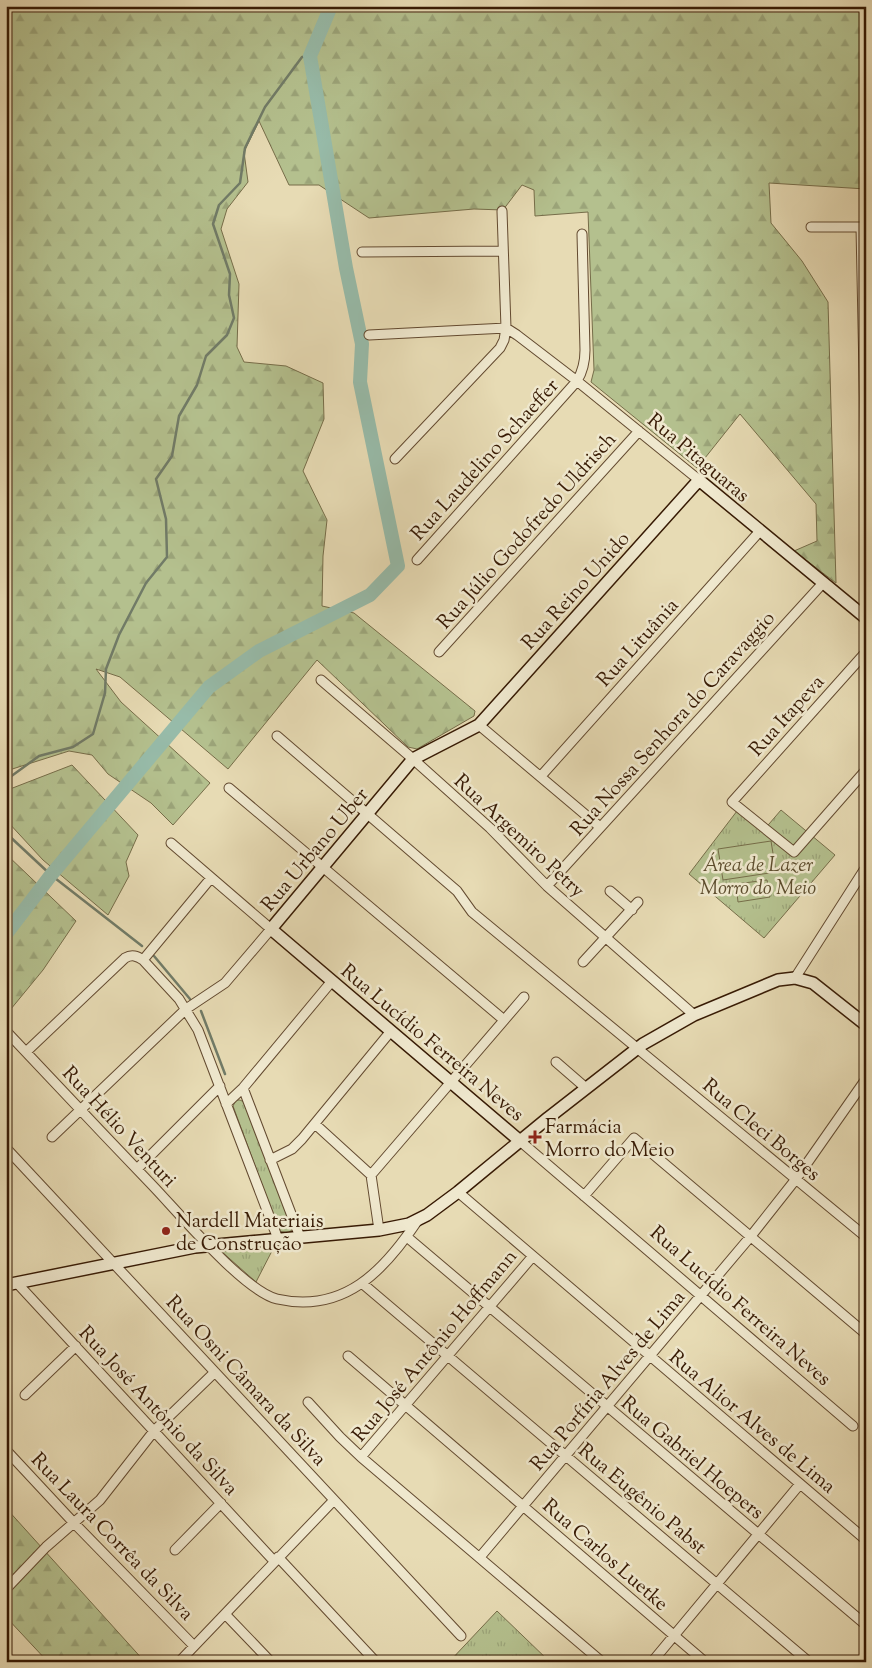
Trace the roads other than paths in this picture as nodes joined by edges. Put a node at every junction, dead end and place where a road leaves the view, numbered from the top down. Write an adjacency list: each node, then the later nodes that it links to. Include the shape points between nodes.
1 (502, 210): 5 (street)
2 (811, 227): 3 (street)
3 (863, 227): 10 (street)
4 (582, 234): 9 (street, via 585,358)
5 (503, 251): 6 (street); 7 (street)
6 (362, 252)
7 (506, 328): 8 (street); 9 (street, Rua Pitaguaras); 12 (street, via 500,348)
8 (369, 334)
9 (577, 381): 11 (street, Rua Pitaguaras); 16 (street, Rua Laudelino Schaeffer)
10 (865, 418): 13 (street)
11 (639, 431): 14 (street, Rua Pitaguaras); 19 (street, Rua Júlio Godofredo Uldrisch)
12 (395, 459)
13 (866, 471)
14 (699, 480): 15 (street, Rua Pitaguaras); 22 (street, Rua Reino Unido)
15 (760, 531): 17 (street, Rua Pitaguaras); 26 (street, Rua Lituânia)
16 (417, 560)
17 (823, 583): 18 (street, Rua Pitaguaras); 29 (street, Rua Nossa Senhora do Caravaggio)
18 (866, 618)
19 (439, 652)
20 (866, 652): 25 (street, Rua Itapeva, via 732,802 794,852)
21 (321, 680): 24 (street, Rua Argemiro Petry)
22 (479, 725): 24 (street, Rua Urbano Uber); 26 (street)
23 (276, 736): 28 (street, Rua Cleci Borges)
24 (414, 759): 28 (street, Rua Urbano Uber); 34 (street, Rua Argemiro Petry, via 490,828)
25 (866, 770)
26 (542, 776): 29 (street)
27 (228, 788): 31 (street)
28 (368, 814): 31 (street, Rua Urbano Uber); 51 (street, Rua Cleci Borges, via 457,891 472,912)
29 (600, 827): 34 (street, Rua Nossa Senhora do Caravaggio)
30 (171, 843): 33 (street, Rua Lucídio Ferreira Neves)
31 (323, 867): 38 (street, Rua Urbano Uber); 47 (street)
32 (866, 868): 42 (street)
33 (211, 878): 38 (street, Rua Lucídio Ferreira Neves); 40 (street)
34 (547, 886): 39 (street, Rua Argemiro Petry)
35 (610, 890): 37 (street)
36 (638, 902): 37 (street)
37 (632, 910): 39 (street)
38 (271, 929): 43 (street, Rua Lucídio Ferreira Neves); 45 (street, Rua Urbano Uber, via 226,983)
39 (606, 938): 41 (street); 46 (street, Rua Argemiro Petry)
40 (143, 960): 45 (street); 52 (street, via 136,956 125,958)
41 (583, 962)
42 (794, 978): 46 (street, via 769,983); 48 (street, via 821,988)
43 (332, 981): 50 (street, Rua Lucídio Ferreira Neves); 57 (street)
44 (524, 997): 47 (street)
45 (186, 1009): 56 (street); 60 (street, Rua Urbano Uber)
46 (694, 1015): 51 (street)
47 (504, 1020): 55 (street)
48 (866, 1025)
49 (6, 1031): 52 (street, Rua Hélio Venturi)
50 (391, 1031): 55 (street, Rua Lucídio Ferreira Neves); 61 (street)
51 (636, 1048): 58 (street); 68 (street, Rua Cleci Borges)
52 (26, 1052): 60 (street, Rua Hélio Venturi)
53 (556, 1062): 58 (street)
54 (866, 1079): 68 (street, Rua Porfíria Alves de Lima)
55 (451, 1082): 63 (street, Rua Lucídio Ferreira Neves); 67 (street)
56 (220, 1086): 59 (street); 66 (street)
57 (243, 1088): 59 (street); 65 (street)
58 (586, 1088): 63 (street)
59 (226, 1104): 77 (street)
60 (81, 1110): 62 (street, Rua Urbano Uber); 66 (street, Rua Hélio Venturi)
61 (315, 1124): 65 (street, via 292,1149); 67 (street)
62 (52, 1137)
63 (520, 1141): 69 (street); 70 (street, Rua Lucídio Ferreira Neves)
64 (6, 1148): 80 (street, Rua Osni Câmara da Silva)
65 (270, 1160): 74 (street)
66 (136, 1169): 78 (street, Rua Hélio Venturi)
67 (371, 1175): 72 (street)
68 (796, 1179): 73 (street, Rua Porfíria Alves de Lima); 75 (street, Rua Cleci Borges)
69 (458, 1192): 71 (street); 79 (street, Rua Alior Alves de Lima)
70 (584, 1196): 73 (street, via 634,1138); 83 (street, Rua Lucídio Ferreira Neves)
71 (418, 1220): 72 (street, via 401,1227); 76 (street, Rua Hélio Venturi)
72 (379, 1230): 74 (street)
73 (751, 1236): 83 (street, Rua Porfíria Alves de Lima); 85 (street)
74 (300, 1237): 77 (street)
75 (866, 1237)
76 (407, 1238): 82 (street, Rua Hélio Venturi); 84 (street, Rua Gabriel Hoepers)
77 (278, 1239): 78 (street)
78 (209, 1245): 80 (street); 82 (street, Rua Hélio Venturi, via 256,1289 277,1299 325,1300)
79 (533, 1256): 84 (street, Rua José Antônio Hoffmann); 89 (street, Rua Alior Alves de Lima)
80 (113, 1263): 81 (street); 90 (street, Rua Osni Câmara da Silva)
81 (12, 1284): 86 (street, Rua José Antônio da Silva)
82 (363, 1284): 87 (street, Rua Eugênio Pabst)
83 (701, 1296): 89 (street, Rua Porfíria Alves de Lima); 95 (street, Rua Lucídio Ferreira Neves)
84 (489, 1307): 87 (street, Rua José Antônio Hoffmann); 94 (street, Rua Gabriel Hoepers)
85 (866, 1334)
86 (76, 1346): 91 (street); 96 (street, Rua José Antônio da Silva)
87 (448, 1355): 93 (street, Rua José Antônio Hoffmann); 98 (street, Rua Eugênio Pabst)
88 (348, 1356): 93 (street, Rua Carlos Luetke)
89 (650, 1356): 94 (street, Rua Porfíria Alves de Lima); 100 (street, Rua Alior Alves de Lima)
90 (215, 1372): 96 (street); 101 (street, Rua Osni Câmara da Silva)
91 (25, 1395)
92 (308, 1402): 99 (street)
93 (405, 1405): 99 (street, Rua José Antônio Hoffmann); 103 (street, Rua Carlos Luetke)
94 (608, 1407): 98 (street, Rua Porfíria Alves de Lima); 105 (street, Rua Gabriel Hoepers)
95 (853, 1426)
96 (154, 1431): 102 (street, Rua José Antônio da Silva); 104 (street, via 107,1491)
97 (6, 1450): 104 (street, Rua Laura Corrêa da Silva)
98 (566, 1456): 103 (street, Rua Porfíria Alves de Lima); 110 (street, Rua Eugênio Pabst)
99 (361, 1457): 108 (street)
100 (800, 1484): 105 (street); 106 (street, Rua Alior Alves de Lima)
101 (334, 1500): 109 (street); 115 (street, Rua Osni Câmara da Silva)
102 (221, 1503): 107 (street); 109 (street, Rua José Antônio da Silva)
103 (523, 1506): 108 (street, Rua Porfíria Alves de Lima); 114 (street, Rua Carlos Luetke)
104 (74, 1523): 111 (street); 116 (street, Rua Laura Corrêa da Silva)
105 (758, 1534): 110 (street); 113 (street, Rua Gabriel Hoepers)
106 (866, 1540)
107 (175, 1550)
108 (480, 1557): 120 (street)
109 (276, 1559): 112 (street); 119 (street, Rua José Antônio da Silva)
110 (717, 1583): 114 (street); 123 (street, Rua Eugênio Pabst)
111 (6, 1589)
112 (225, 1614): 116 (street); 118 (street)
113 (866, 1625)
114 (674, 1635): 121 (street); 122 (street, Rua Carlos Luetke)
115 (461, 1636)
116 (194, 1646): 117 (street)
117 (178, 1662)
118 (271, 1662)
119 (376, 1662)
120 (602, 1662)
121 (652, 1662)
122 (705, 1662)
123 (809, 1662)

